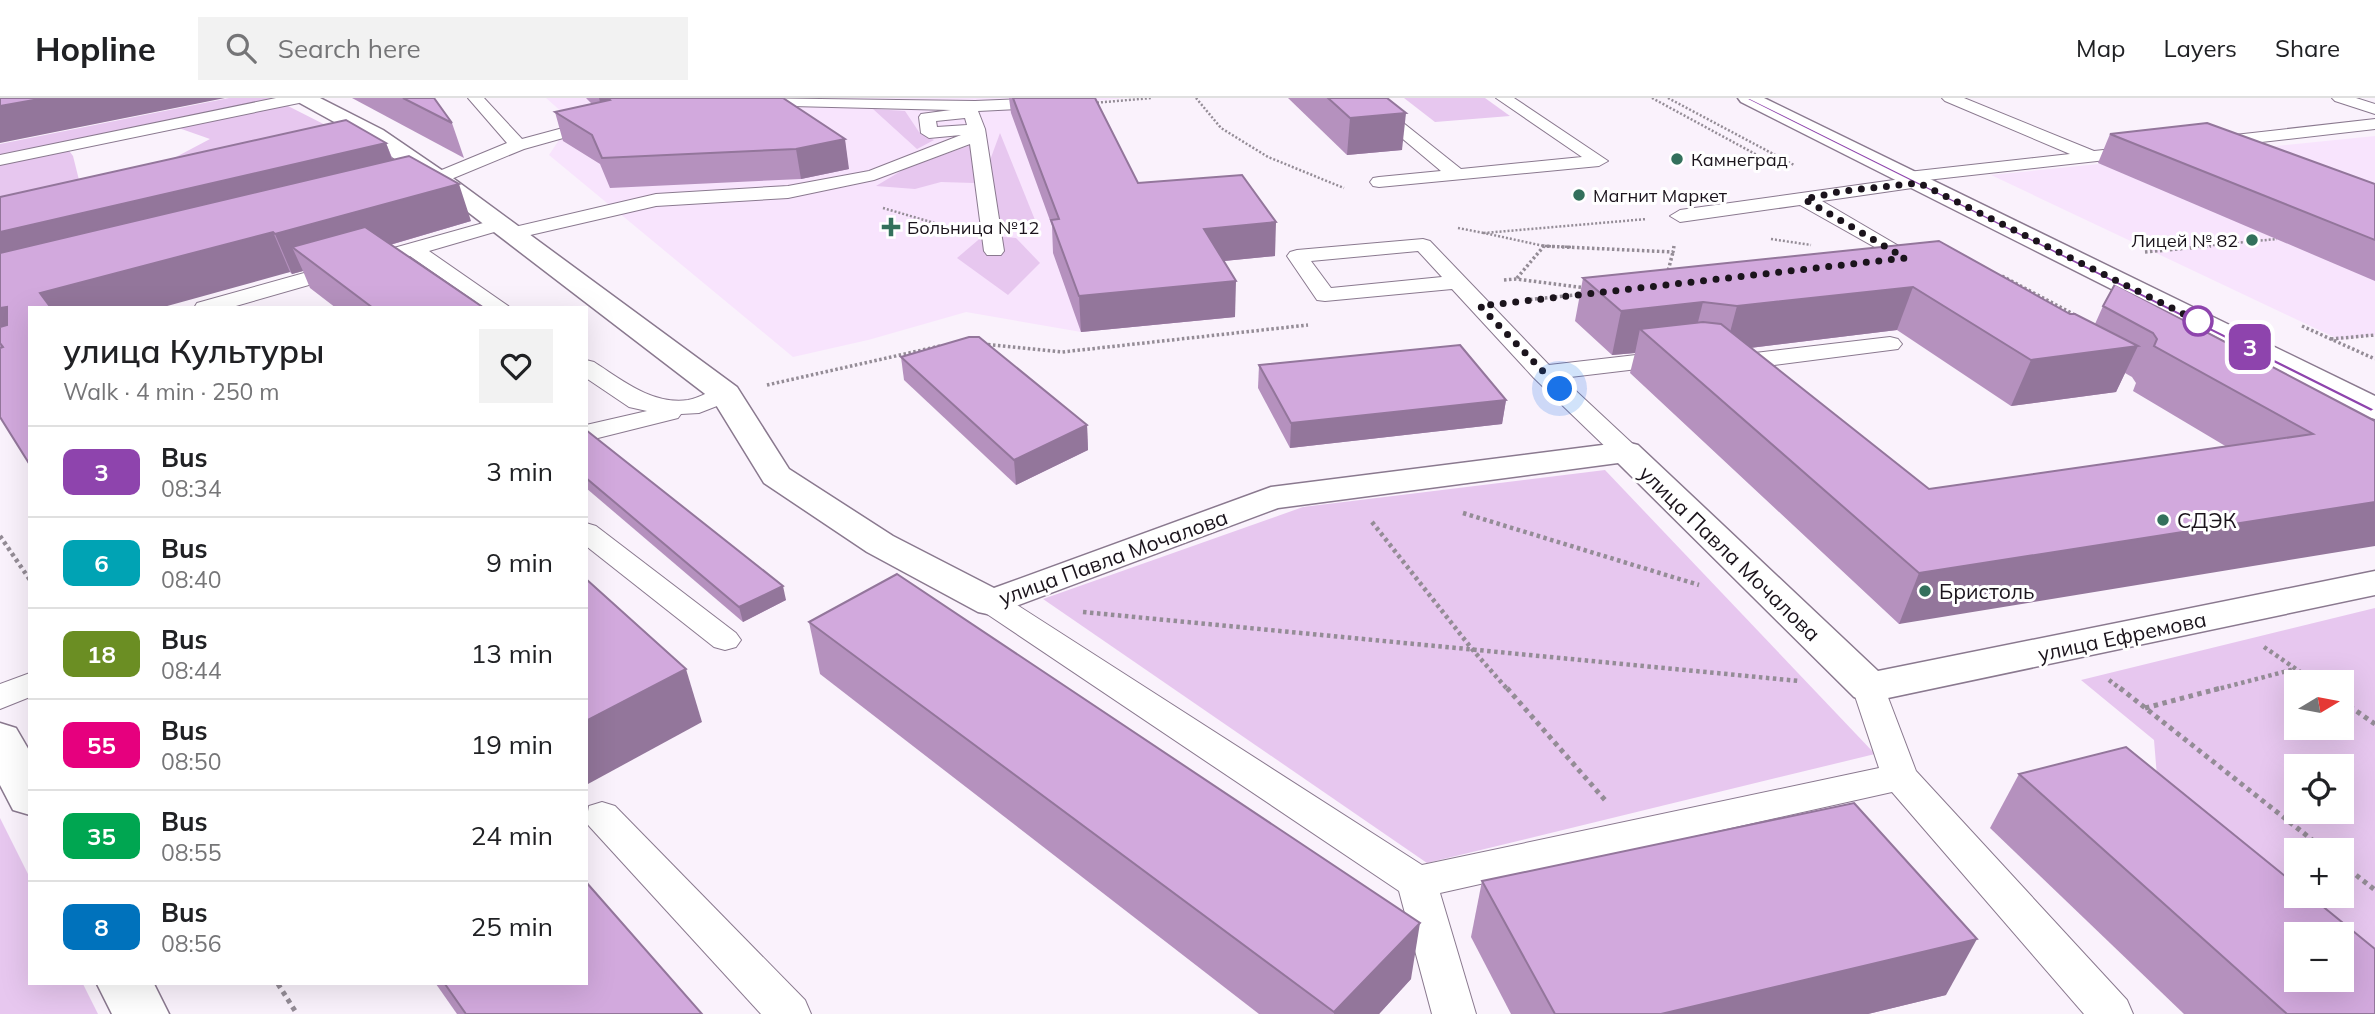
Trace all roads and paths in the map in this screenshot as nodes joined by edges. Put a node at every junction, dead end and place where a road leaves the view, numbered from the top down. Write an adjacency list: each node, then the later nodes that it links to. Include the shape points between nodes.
1 (299, 98): 19 (lane)
2 (305, 98): 22 (street, улица Павла Мочалова, via 375,135)
3 (476, 98): 15 (lane)
4 (1038, 98): 11 (lane, via 1040,103 975,106)
5 (1196, 98): 25 (path, via 1221,128 1268,158)
6 (1362, 98): 20 (lane)
7 (1504, 98): 20 (lane, via 1599,161)
8 (1748, 98): 21 (street)
9 (1950, 98): 18 (lane)
10 (2340, 98): 12 (lane)
11 (725, 100)
12 (2375, 109)
13 (617, 118): 15 (lane)
14 (2375, 124): 16 (lane)
15 (518, 145): 22 (lane)
16 (2186, 146)
17 (2159, 149): 18 (lane)
18 (2092, 156): 21 (lane)
19 (0, 160)
20 (1457, 175): 23 (lane)
21 (1913, 180): 26 (lane); 57 (street)
22 (425, 181): 28 (street, улица Павла Мочалова)
23 (1379, 182)
24 (808, 188): 28 (lane, via 656,200); 34 (path, via 942,224); 34 (lane, via 874,175 977,132)
25 (1350, 190)
26 (1804, 199): 27 (lane); 38 (lane)
27 (1680, 216)
28 (507, 228): 33 (lane); 55 (street, улица Павла Мочалова)
29 (1457, 228): 30 (path)
30 (1484, 233)
31 (2277, 239): 36 (path)
32 (1544, 246): 37 (path)
33 (412, 248): 42 (lane); 43 (lane)
34 (994, 249)
35 (1673, 252): 41 (path)
36 (2144, 252)
37 (1516, 279): 39 (path); 44 (path, via 1598,291)
38 (1941, 279)
39 (1503, 280)
40 (1457, 282): 40 (lane, via 1423,244 1297,256 1325,295); 44 (lane)
41 (1664, 285)
42 (212, 306)
43 (496, 306)
44 (1480, 306): 53 (lane)
45 (1320, 323): 48 (path, via 1062,352)
46 (2375, 335): 47 (path)
47 (2330, 339)
48 (970, 343)
49 (1890, 344): 51 (lane)
50 (943, 345): 55 (path)
51 (1715, 359): 53 (lane); 54 (lane)
52 (588, 368): 56 (lane, via 638,402)
53 (1543, 373): 59 (lane)
54 (1770, 388)
55 (726, 394): 56 (lane); 67 (street, улица Павла Мочалова, via 776,476 880,544)
56 (690, 408): 58 (lane)
57 (2375, 409)
58 (588, 433)
59 (1626, 452): 67 (street, улица Павла Мочалова, via 1270,499); 74 (street, улица Павла Мочалова)
60 (1455, 511): 66 (path)
61 (1363, 512): 71 (path)
62 (588, 534): 69 (lane)
63 (0, 536): 64 (path)
64 (28, 577)
65 (2375, 583): 70 (street, улица Ефремова)
66 (1703, 586)
67 (992, 603): 86 (lane)
68 (1075, 611): 71 (path)
69 (725, 640)
70 (2067, 647): 74 (street, улица Ефремова); 76 (path)
71 (1472, 649): 74 (path); 82 (path)
72 (2295, 668): 76 (path)
73 (28, 685): 75 (lane)
74 (1869, 687): 80 (lane)
75 (0, 697)
76 (2145, 708): 84 (path)
77 (2354, 709): 78 (path)
78 (2375, 724)
79 (0, 739): 81 (street)
80 (1900, 777): 86 (lane); 94 (lane)
81 (28, 793)
82 (1610, 806)
83 (602, 816): 92 (lane)
84 (2310, 838)
85 (2354, 873): 87 (path)
86 (1417, 882): 93 (lane)
87 (2375, 890)
88 (126, 985): 90 (street)
89 (279, 985): 91 (path)
90 (141, 1014)
91 (297, 1014)
92 (789, 1014)
93 (1454, 1014)
94 (2111, 1014)

